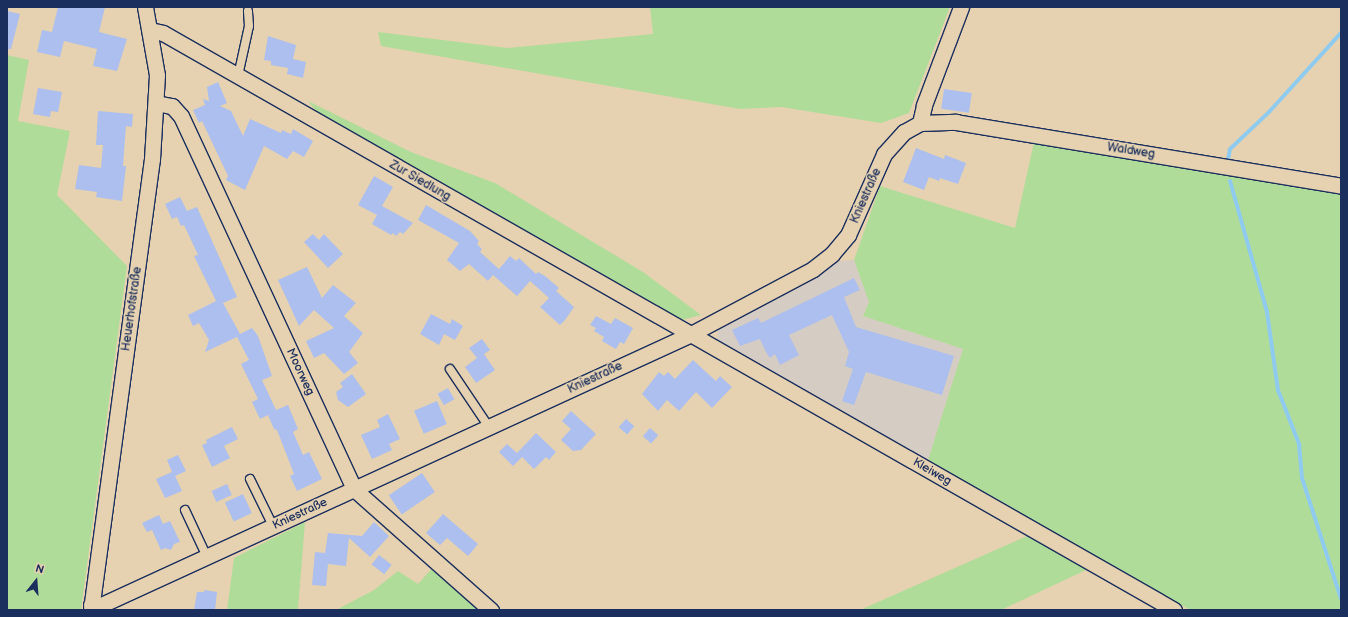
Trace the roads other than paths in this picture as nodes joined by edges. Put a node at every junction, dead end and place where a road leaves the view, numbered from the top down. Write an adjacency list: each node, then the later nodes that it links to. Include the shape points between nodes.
1 (145, 7): 4 (street, Heuerhofstraße)
2 (961, 7): 7 (street, via 924,105)
3 (248, 11): 5 (lane, via 249,26)
4 (150, 30): 5 (street, Zur Siedlung, via 163,33); 6 (street, Heuerhofstraße, via 157,75)
5 (238, 76): 9 (street, Zur Siedlung)
6 (156, 103): 13 (street, Moorweg, via 172,106 181,116); 17 (street, Heuerhofstraße, via 151,166)
7 (920, 123): 8 (street, Waldweg, via 956,122); 9 (street, Kniestraße, via 904,132 884,154 858,216 848,235 832,254 814,269)
8 (1341, 186)
9 (689, 335): 11 (street, Kniestraße); 19 (street, Kleiweg)
10 (450, 369): 11 (lane)
11 (489, 427): 13 (street, Kniestraße)
12 (250, 479): 15 (lane)
13 (354, 489): 15 (street, Kniestraße); 18 (street, Moorweg)
14 (185, 510): 16 (lane)
15 (274, 526): 16 (street, Kniestraße)
16 (207, 557): 17 (street, Kniestraße)
17 (91, 608)
18 (490, 610)
19 (1174, 610)

